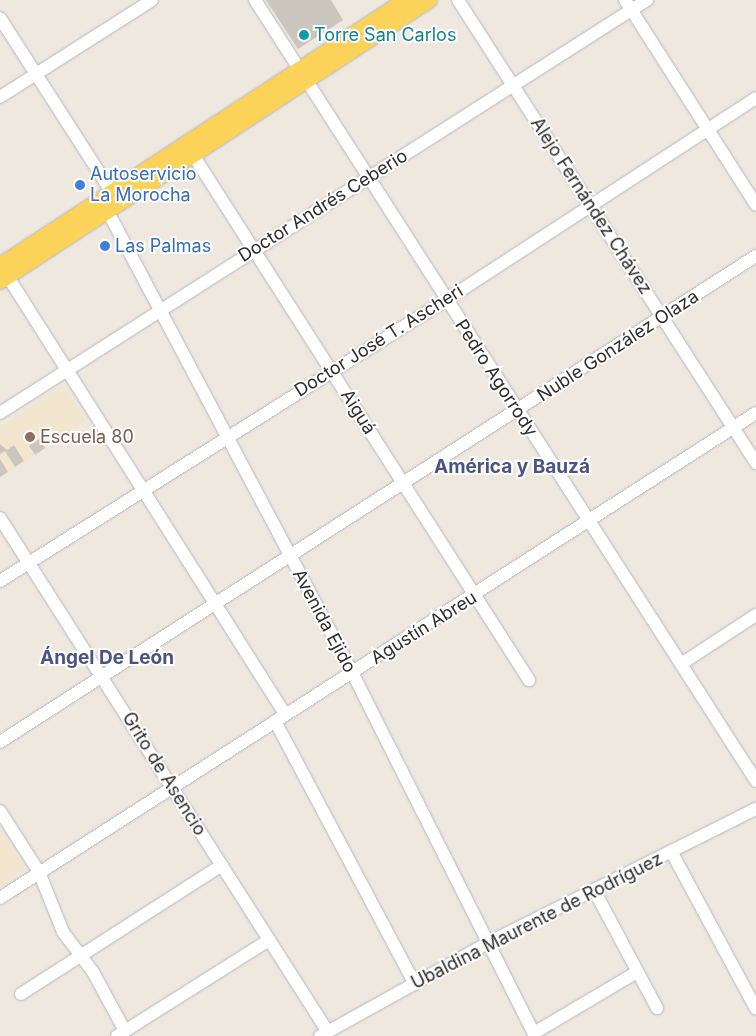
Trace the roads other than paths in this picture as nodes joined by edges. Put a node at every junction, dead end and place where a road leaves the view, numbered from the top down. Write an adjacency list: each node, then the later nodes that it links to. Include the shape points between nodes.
1 (152, 0): 9 (street)
2 (256, 0): 10 (street, Pedro Agorrody)
3 (406, 0): 10 (main road)
4 (429, 0): 10 (main road)
5 (458, 0): 11 (street, Alejo Fernández Chávez)
6 (647, 0): 7 (street, Doctor Andrés Ceberio)
7 (628, 5): 11 (street, Doctor Andrés Ceberio); 14 (street)
8 (0, 18): 9 (street, Avenida Ejido)
9 (36, 75): 12 (street); 17 (street, Avenida Ejido)
10 (303, 76): 15 (main road); 16 (street, Pedro Agorrody)
11 (512, 85): 16 (street, Doctor Andrés Ceberio); 18 (street, Alejo Fernández Chávez)
12 (0, 97)
13 (756, 98): 14 (street, Doctor José T. Ascheri)
14 (708, 129): 18 (street, Doctor José T. Ascheri); 19 (street)
15 (190, 150): 17 (main road); 20 (street, Aiguá)
16 (368, 178): 20 (street, Doctor Andrés Ceberio); 23 (street, Pedro Agorrody)
17 (113, 201): 22 (main road); 24 (street, Avenida Ejido)
18 (590, 205): 23 (street, Doctor José T. Ascheri); 25 (street, Alejo Fernández Chávez)
19 (756, 205)
20 (255, 249): 24 (street, Doctor Andrés Ceberio); 27 (street, Aiguá)
21 (756, 256): 25 (street, Nuble González Olaza)
22 (2, 271): 26 (street)
23 (446, 300): 27 (street, Doctor José T. Ascheri); 28 (street, Pedro Agorrody)
24 (160, 310): 26 (street, Doctor Andrés Ceberio); 32 (street, Avenida Ejido)
25 (662, 317): 28 (street, Nuble González Olaza); 31 (street, Alejo Fernández Chávez)
26 (66, 370): 29 (street, Doctor Andrés Ceberio); 35 (street)
27 (331, 370): 32 (street, Doctor José T. Ascheri); 34 (street, Aiguá)
28 (517, 412): 34 (street, Nuble González Olaza); 37 (street, Pedro Agorrody)
29 (0, 413)
30 (756, 414): 31 (street, Agustín Abreu)
31 (733, 428): 33 (street, Alejo Fernández Chávez); 37 (street, Agustín Abreu)
32 (226, 437): 35 (street, Doctor José T. Ascheri); 38 (street, Avenida Ejido)
33 (756, 463)
34 (403, 483): 38 (street, Nuble González Olaza); 41 (street, Aiguá)
35 (144, 489): 39 (street, Doctor José T. Ascheri); 42 (street)
36 (0, 518): 39 (street, Grito de Asencio)
37 (591, 522): 41 (street, Agustín Abreu); 44 (street, Pedro Agorrody)
38 (289, 557): 42 (street, Nuble González Olaza); 45 (street, Avenida Ejido)
39 (30, 563): 40 (street, Doctor José T. Ascheri); 46 (street, Grito de Asencio)
40 (0, 581)
41 (475, 596): 45 (street, Agustín Abreu); 47 (street, Aiguá)
42 (217, 603): 46 (street, Nuble González Olaza); 48 (street)
43 (756, 615): 44 (street)
44 (681, 664): 50 (street, Pedro Agorrody)
45 (352, 672): 48 (street, Agustín Abreu); 60 (street, Avenida Ejido)
46 (102, 677): 49 (street, Nuble González Olaza); 51 (street, Grito de Asencio)
47 (529, 680)
48 (280, 718): 51 (street, Agustín Abreu); 63 (street)
49 (0, 742)
50 (756, 780)
51 (172, 787): 55 (street, Grito de Asencio); 56 (street, Agustín Abreu)
52 (756, 809): 54 (street, Ubaldina Maurente de Rodríguez)
53 (0, 810): 56 (street)
54 (671, 851): 57 (street, Ubaldina Maurente de Rodríguez); 66 (street)
55 (222, 865): 59 (street, Grito de Asencio); 61 (street)
56 (39, 872): 58 (street, Agustín Abreu); 61 (street, via 55,915)
57 (594, 890): 60 (street, Ubaldina Maurente de Rodríguez); 62 (street)
58 (0, 898)
59 (269, 940): 67 (street); 68 (street, Grito de Asencio)
60 (488, 944): 63 (street, Ubaldina Maurente de Rodríguez); 69 (street, Avenida Ejido)
61 (81, 956): 64 (street); 67 (street)
62 (637, 972): 65 (street); 69 (street)
63 (415, 984): 68 (street, Ubaldina Maurente de Rodríguez)
64 (21, 994)
65 (657, 1008)
66 (756, 1009)
67 (121, 1034)
68 (324, 1034)
69 (534, 1034)

